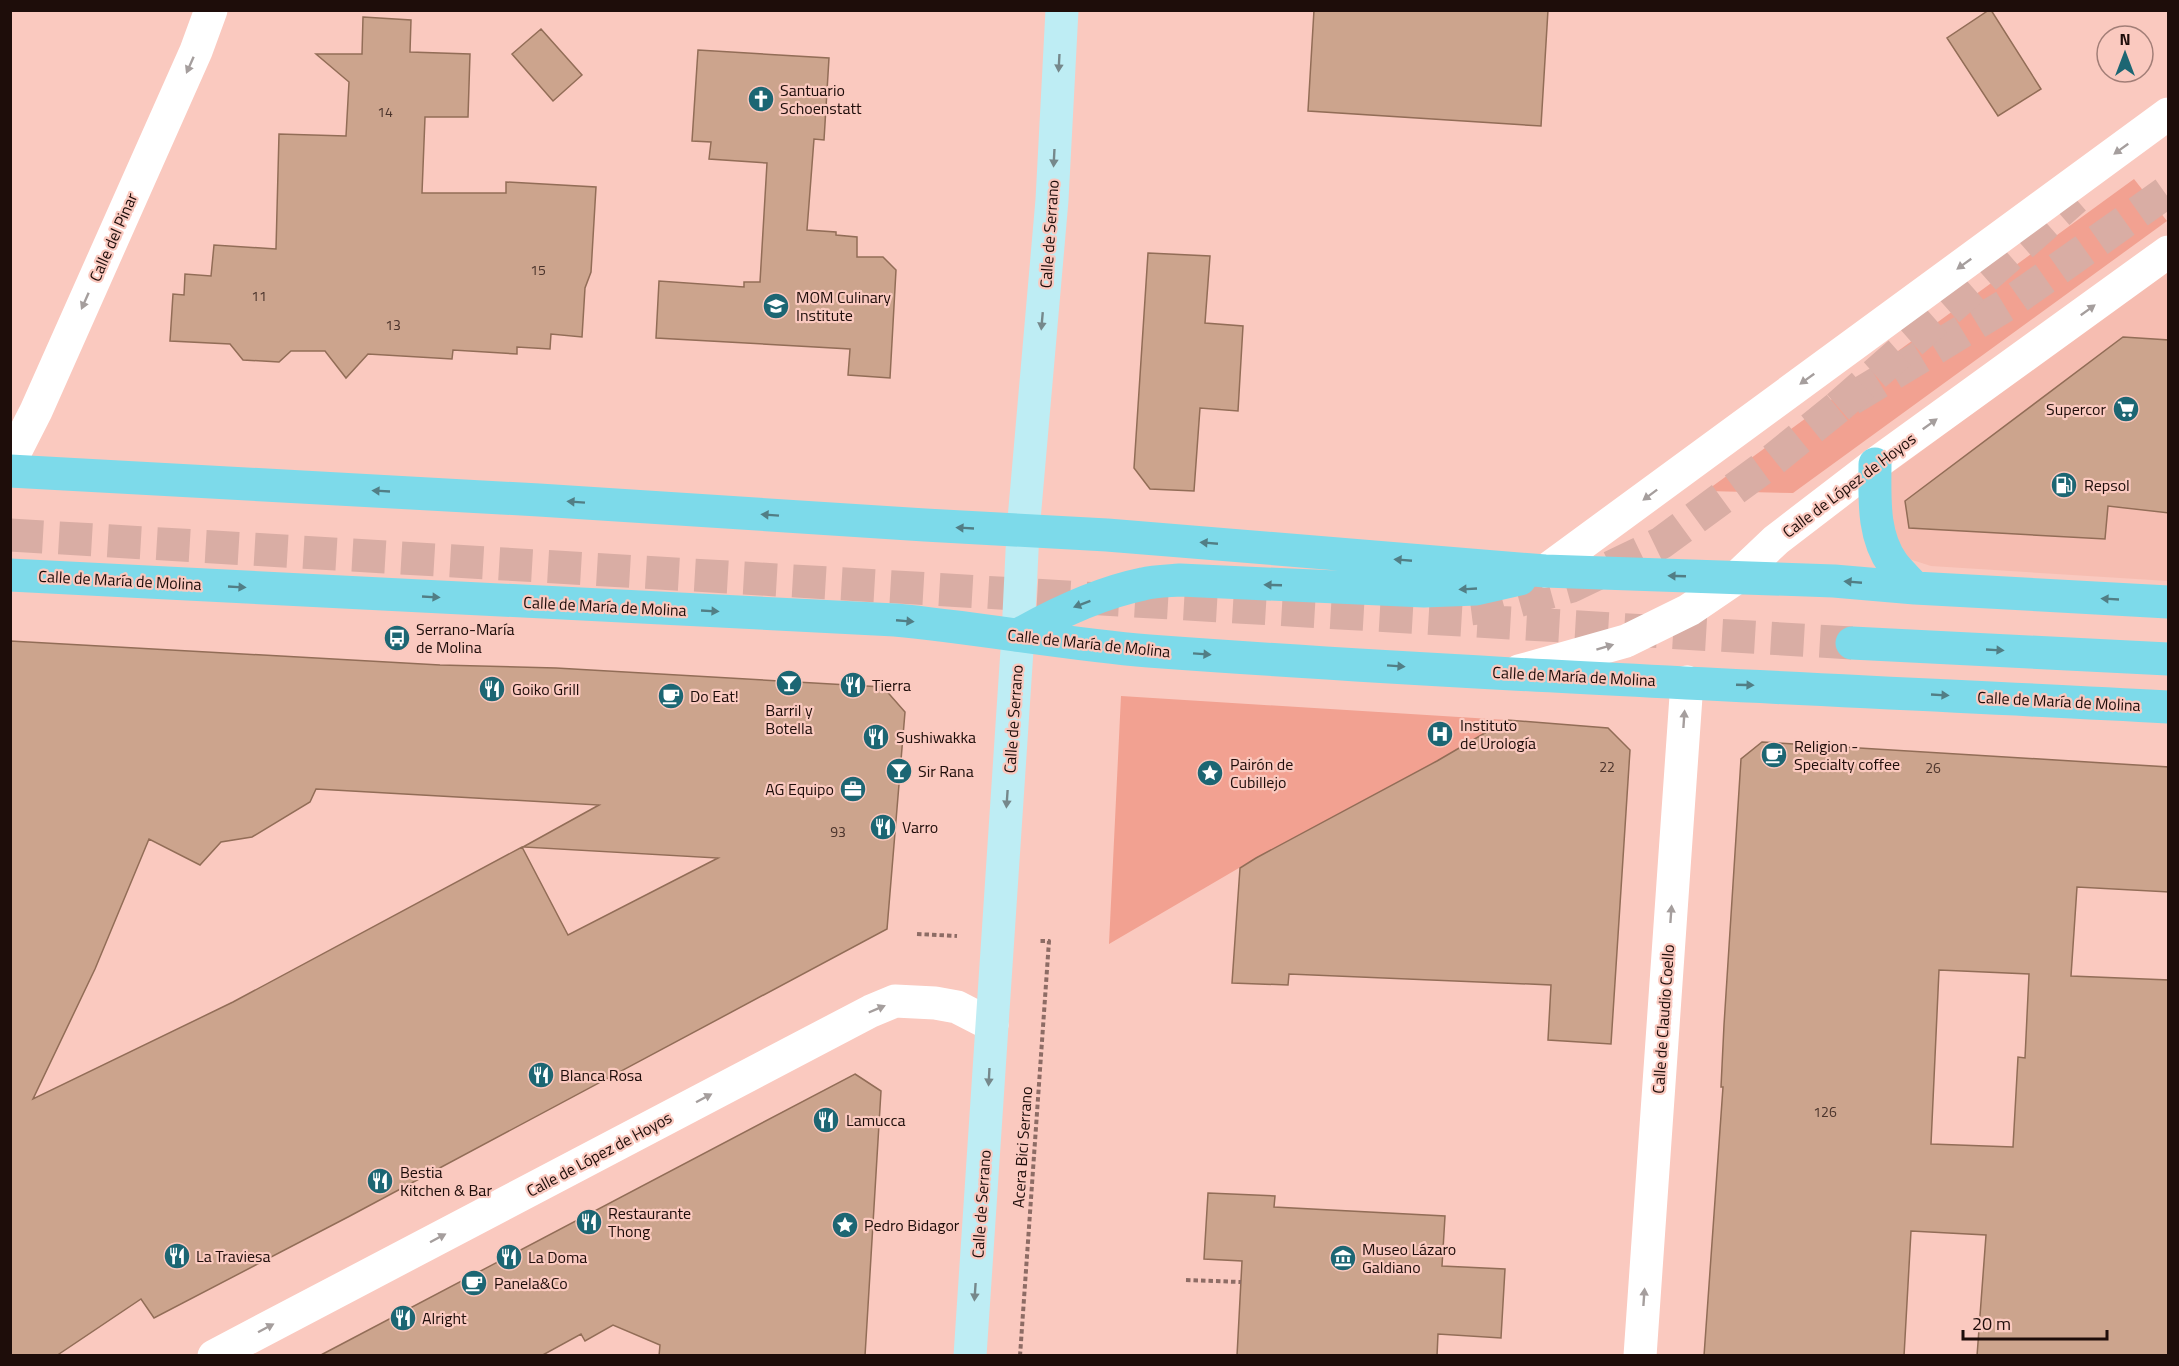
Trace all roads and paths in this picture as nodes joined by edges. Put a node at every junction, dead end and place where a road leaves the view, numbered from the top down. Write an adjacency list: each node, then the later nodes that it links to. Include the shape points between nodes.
1 (211, 10): 5 (street, Calle del Pinar, one-way to 5, via 32,420)
2 (1062, 10): 8 (main road, Calle de Serrano, one-way to 8, via 1052,200)
3 (2169, 114): 9 (street, one-way to 9)
4 (2169, 252): 6 (street, Calle de López de Hoyos, one-way to 4)
5 (10, 462)
6 (1875, 464): 11 (street, Calle de López de Hoyos, via 1776,540); 12 (main road, via 1874,504 1881,542 1893,564)
7 (10, 471): 8 (main road, one-way to 7)
8 (1023, 531): 9 (main road, one-way to 8); 14 (main road, Calle de Serrano)
9 (1545, 571): 11 (main road, one-way to 9); 14 (main road, one-way to 14, via 1476,589 1424,591 1180,580 1144,583 1082,603)
10 (10, 575): 14 (main road, Calle de María de Molina, one-way to 14, via 894,620)
11 (1736, 578): 12 (main road, one-way to 11); 17 (street, Calle de López de Hoyos, one-way to 11, via 1626,641 1678,616)
12 (1915, 588): 13 (main road, one-way to 12)
13 (2169, 602)
14 (1018, 635): 17 (main road, Calle de María de Molina, one-way to 17, via 1147,651); 21 (main road, Calle de Serrano, one-way to 21)
15 (1852, 644): 16 (main road, one-way to 16)
16 (2169, 659)
17 (1508, 673): 18 (main road, Calle de María de Molina)
18 (1687, 682): 19 (main road, Calle de María de Molina, one-way to 19); 27 (street, Calle de Claudio Coello, one-way to 18)
19 (2169, 707)
20 (1049, 941): 26 (path, Acera Bici Serrano)
21 (992, 1025): 24 (street, Calle de López de Hoyos, one-way to 21, via 871,1011 895,1001 913,1000 957,1007); 25 (main road, Calle de Serrano, one-way to 25)
22 (1186, 1280): 23 (path)
23 (1241, 1282)
24 (214, 1356)
25 (970, 1356)
26 (1020, 1356)
27 (1640, 1356)

